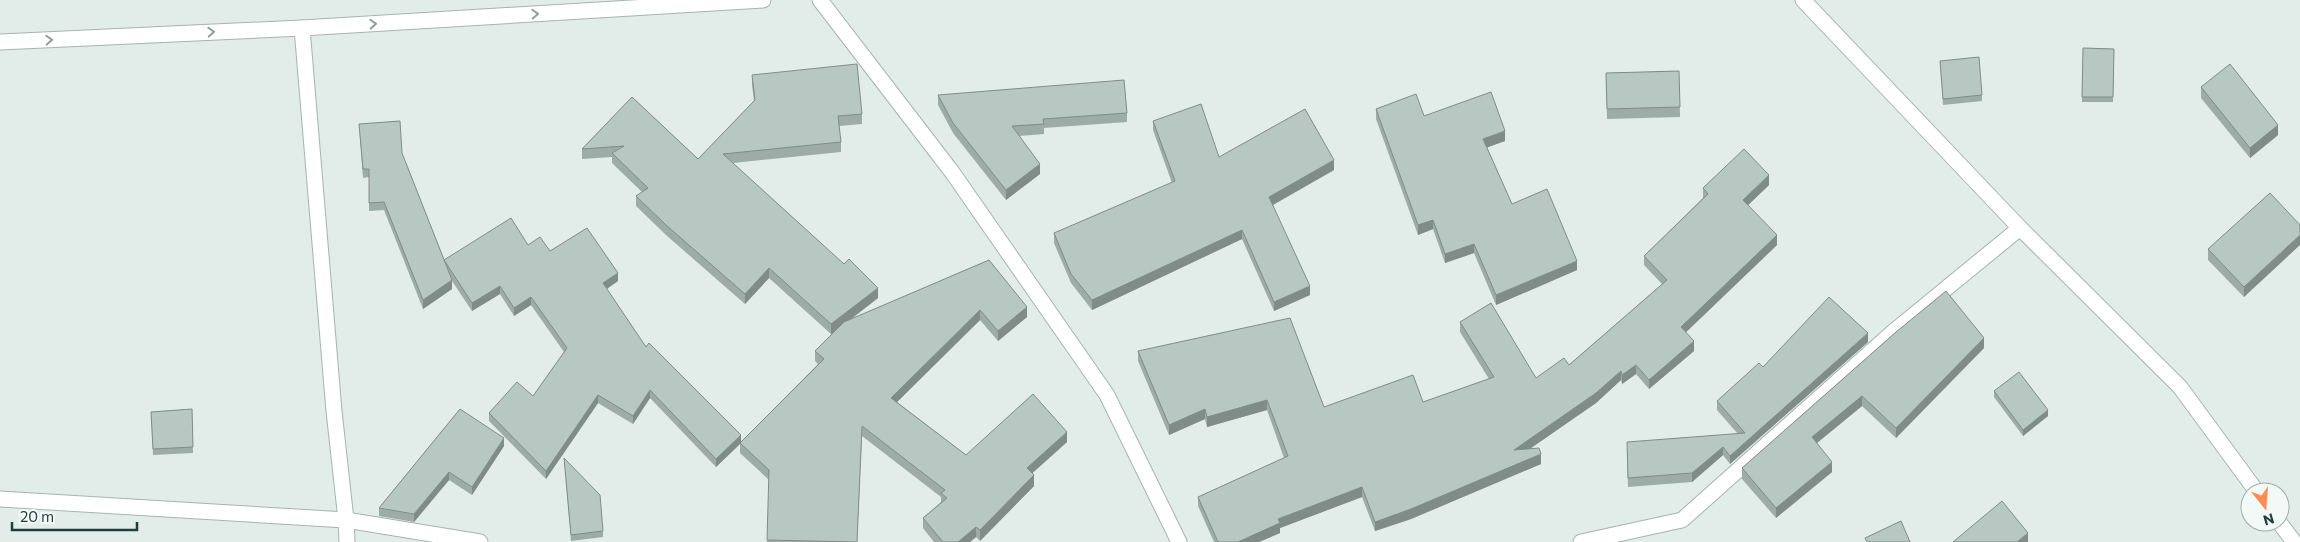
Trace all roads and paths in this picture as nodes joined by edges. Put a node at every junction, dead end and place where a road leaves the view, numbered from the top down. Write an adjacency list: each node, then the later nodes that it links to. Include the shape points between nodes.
1 (763, 0): 4 (street, one-way to 1)
2 (820, 0): 12 (street, via 952,172 1107,395)
3 (1803, 0): 6 (street)
4 (302, 28): 5 (street, one-way to 4); 9 (street)
5 (0, 42)
6 (2020, 228): 7 (street, via 2180,387); 13 (street, via 1893,332 1682,520)
7 (2250, 482)
8 (0, 499): 9 (street)
9 (346, 520): 10 (street); 11 (street)
10 (347, 542)
11 (480, 542)
12 (1179, 542)
13 (1581, 542)

